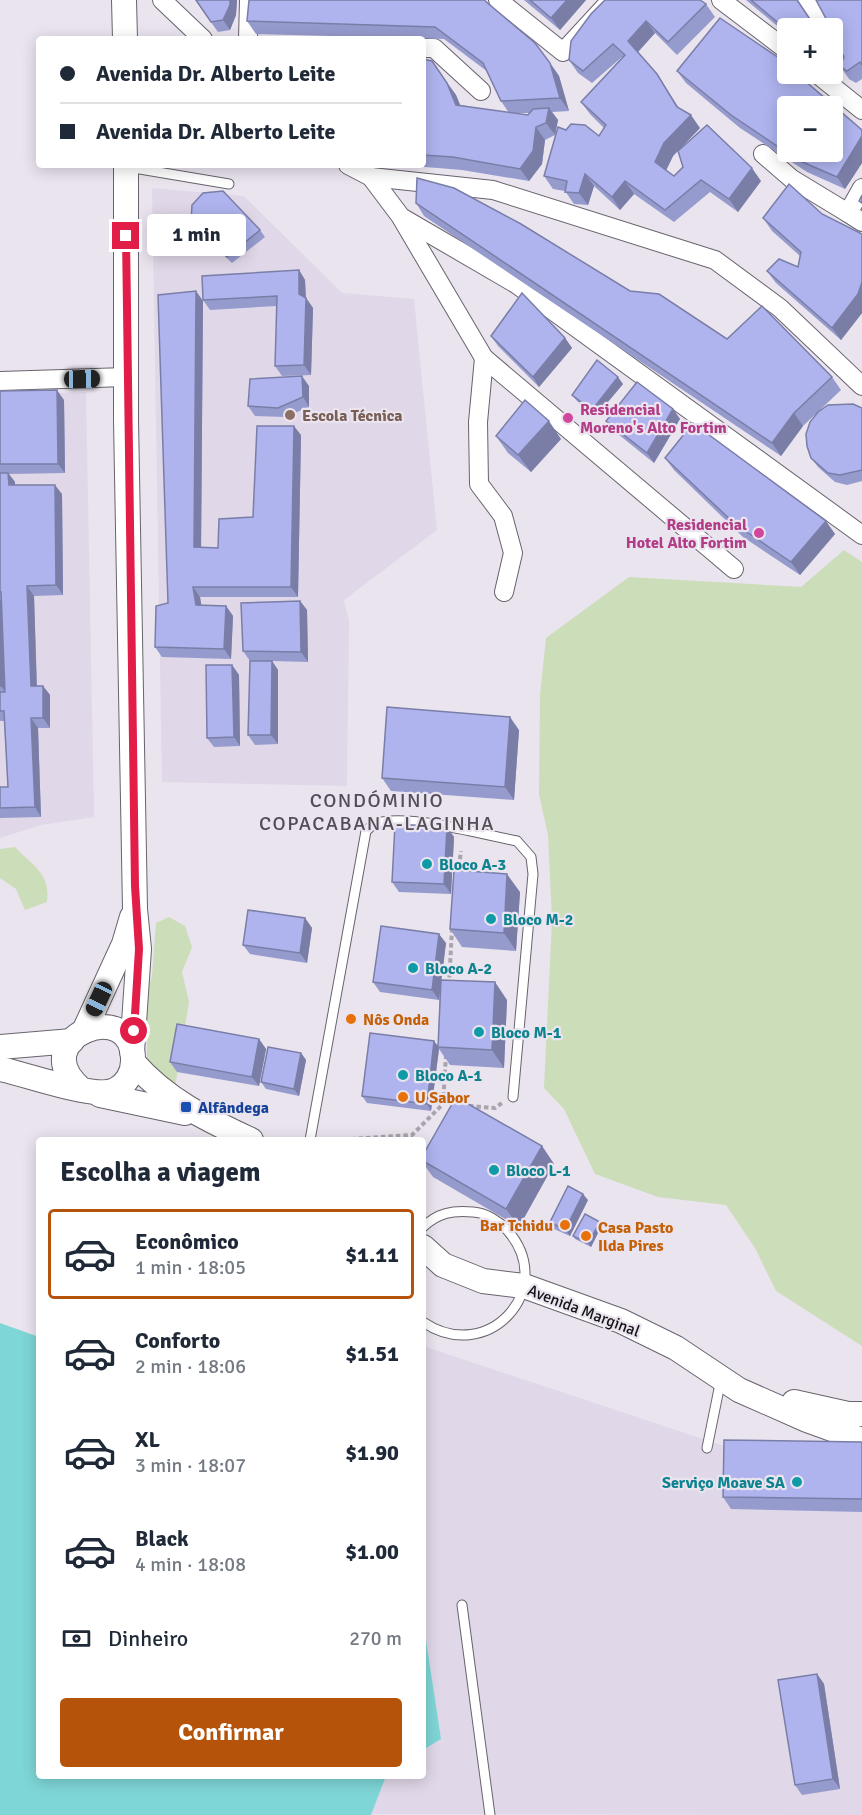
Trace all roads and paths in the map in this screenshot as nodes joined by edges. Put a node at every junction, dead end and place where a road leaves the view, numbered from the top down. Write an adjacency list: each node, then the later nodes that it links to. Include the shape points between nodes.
1 (124, 0): 9 (street)
2 (162, 0): 10 (street)
3 (249, 0): 11 (street)
4 (498, 0): 5 (street, via 563,52)
5 (611, 0)
6 (721, 0): 12 (street)
7 (807, 0): 8 (street)
8 (819, 18)
9 (125, 36)
10 (200, 36)
11 (248, 36)
12 (777, 43)
13 (426, 48): 15 (street, via 435,48)
14 (837, 84): 16 (street)
15 (481, 91)
16 (862, 110)
17 (764, 154): 25 (street, via 792,179)
18 (126, 168): 27 (street)
19 (137, 168): 22 (lane)
20 (354, 168): 21 (street)
21 (371, 177): 24 (street); 29 (street, via 493,190 715,260 780,308)
22 (229, 184)
23 (862, 188): 25 (street)
24 (401, 217): 26 (street); 30 (street, via 516,284)
25 (855, 218)
26 (484, 358): 31 (street); 32 (street, via 478,422 479,484 503,516 513,553)
27 (126, 377): 28 (street); 35 (street)
28 (0, 381)
29 (862, 386)
30 (862, 535)
31 (734, 569)
32 (504, 592)
33 (461, 851): 34 (path)
34 (457, 883)
35 (135, 909): 38 (street, via 124,944); 41 (street, via 139,949)
36 (453, 926): 37 (path)
37 (449, 997)
38 (78, 1035): 40 (street); 41 (street, via 104,1026 114,1029 122,1035); 43 (street, via 67,1050 68,1073)
39 (446, 1044): 45 (path)
40 (0, 1047)
41 (133, 1057): 43 (street, via 131,1072 119,1088); 48 (street, via 169,1096)
42 (0, 1069): 43 (street)
43 (91, 1092): 48 (street)
44 (513, 1097): 47 (path, via 495,1108); 50 (lane, via 533,874 531,857 518,841 412,821 383,821 366,831)
45 (443, 1104): 46 (path); 51 (path, via 412,1135)
46 (453, 1104)
47 (464, 1105)
48 (200, 1116): 49 (street)
49 (244, 1137)
50 (311, 1137)
51 (382, 1137)
52 (426, 1224): 54 (lane, via 434,1216 456,1210 480,1212 501,1223 516,1241 524,1263)
53 (426, 1250): 54 (street, Avenida Marginal, via 443,1265 483,1281)
54 (524, 1286): 55 (lane, via 518,1303 495,1328 457,1337); 56 (street, Avenida Marginal, via 621,1321 676,1348)
55 (426, 1324)
56 (730, 1384): 57 (street, Avenida Marginal, via 848,1414); 58 (street, Avenida Marginal, via 807,1420); 59 (lane)
57 (862, 1414)
58 (862, 1440)
59 (707, 1448)
60 (462, 1605): 61 (lane)
61 (490, 1815)

